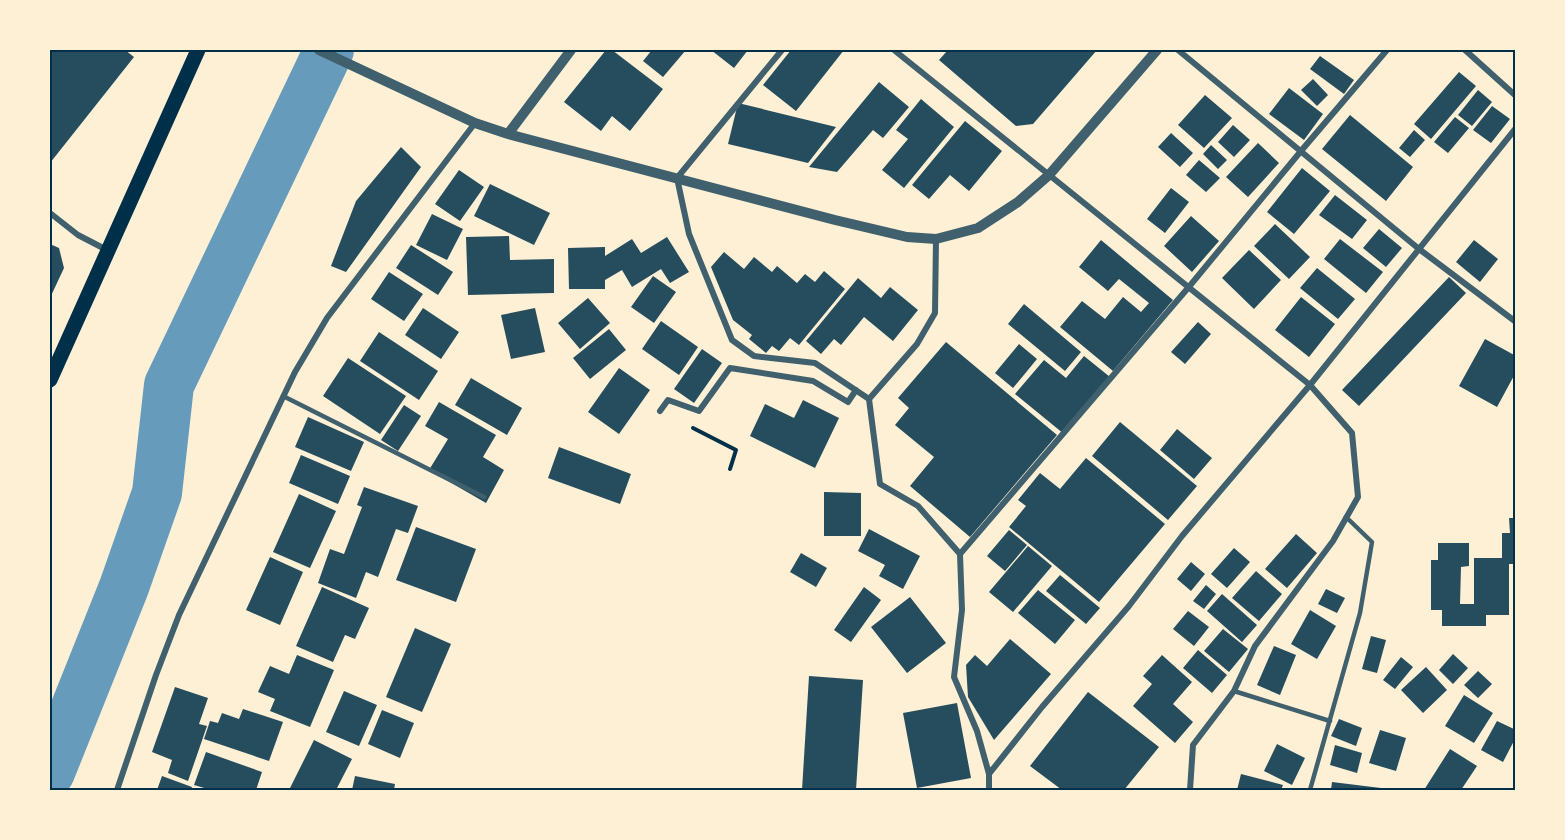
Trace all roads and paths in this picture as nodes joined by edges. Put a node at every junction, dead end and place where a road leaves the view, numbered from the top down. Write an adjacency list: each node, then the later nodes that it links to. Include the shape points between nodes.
1 (198, 50): 20 (main road)
2 (319, 50): 11 (street)
3 (572, 50): 13 (street)
4 (782, 50): 16 (street)
5 (894, 50): 15 (street)
6 (1157, 50): 15 (street)
7 (1178, 50): 14 (street)
8 (1387, 50): 14 (street)
9 (1465, 50): 10 (street)
10 (1515, 96)
11 (475, 123): 13 (street); 26 (street, via 327,318)
12 (1515, 128): 19 (street)
13 (508, 134): 16 (street)
14 (1301, 151): 19 (street); 21 (street)
15 (1049, 175): 18 (street, via 1018,202 978,228); 21 (street)
16 (676, 178): 18 (street, via 907,237); 25 (street, via 689,234 732,340 754,356 815,363)
17 (50, 213): 20 (street)
18 (936, 239): 27 (street, via 935,313 916,345)
19 (1419, 249): 22 (street); 24 (street)
20 (107, 251): 23 (main road)
21 (1188, 288): 24 (street); 32 (street)
22 (1515, 322)
23 (50, 380)
24 (1310, 385): 31 (street, via 1352,433 1358,497); 35 (street)
25 (856, 390): 27 (street); 28 (street, via 848,402 813,381 730,368 699,411 668,400)
26 (283, 396): 30 (lane); 36 (street, via 179,615)
27 (869, 399): 32 (street, via 880,484 918,506)
28 (660, 411): 29 (path, via 736,450)
29 (730, 469)
30 (484, 497)
31 (1346, 517): 33 (street, via 1333,541 1255,646); 34 (lane, via 1372,542 1360,613)
32 (960, 554): 35 (street, via 962,610 954,678 977,731)
33 (1234, 691): 34 (lane); 38 (street, via 1193,745)
34 (1330, 721): 39 (lane)
35 (988, 774): 37 (street)
36 (117, 790)
37 (989, 790)
38 (1190, 790)
39 (1310, 790)

